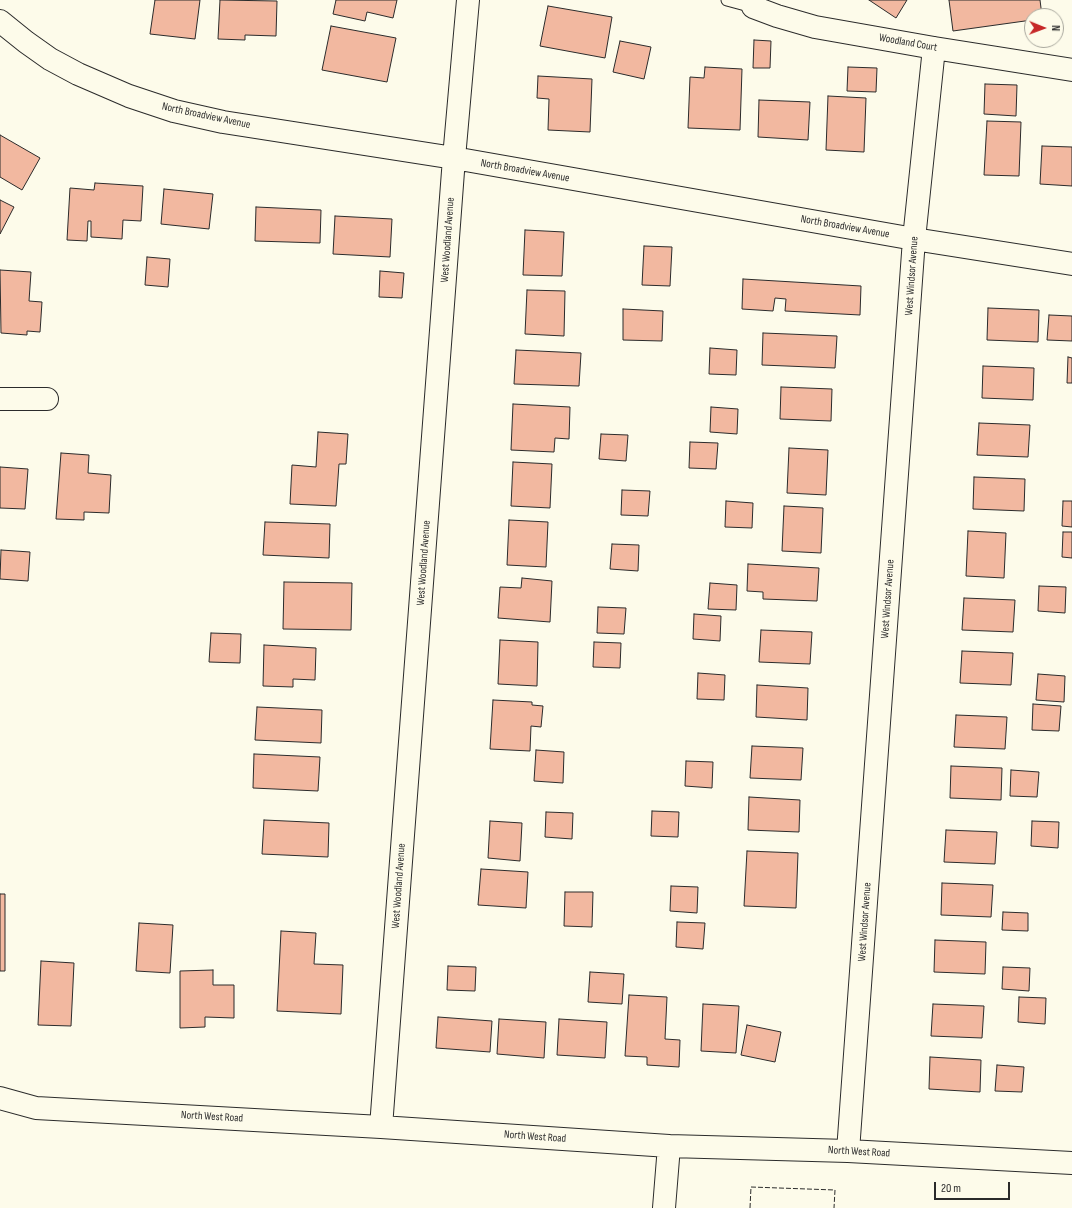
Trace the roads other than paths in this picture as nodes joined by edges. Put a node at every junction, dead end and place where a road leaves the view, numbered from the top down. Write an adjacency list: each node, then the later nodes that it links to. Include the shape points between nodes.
1 (468, 0): 7 (street, West Woodland Avenue)
2 (727, 0): 3 (lane)
3 (754, 3): 5 (street, Woodland Court, via 777,16 815,27)
4 (0, 21): 7 (street, North Broadview Avenue, via 50,59 78,74 129,96 174,111 223,122)
5 (934, 48): 6 (street, Woodland Court); 8 (street, West Windsor Avenue)
6 (1072, 70)
7 (454, 158): 8 (street, North Broadview Avenue); 13 (street, West Woodland Avenue)
8 (914, 239): 9 (street, North Broadview Avenue); 15 (street, West Windsor Avenue)
9 (1072, 264)
10 (0, 399): 11 (street)
11 (47, 399)
12 (0, 1098): 13 (street, North West Road, via 36,1108)
13 (381, 1127): 14 (street, North West Road)
14 (669, 1146): 15 (street, North West Road); 17 (street)
15 (848, 1151): 16 (street, North West Road)
16 (1072, 1163)
17 (664, 1208)

